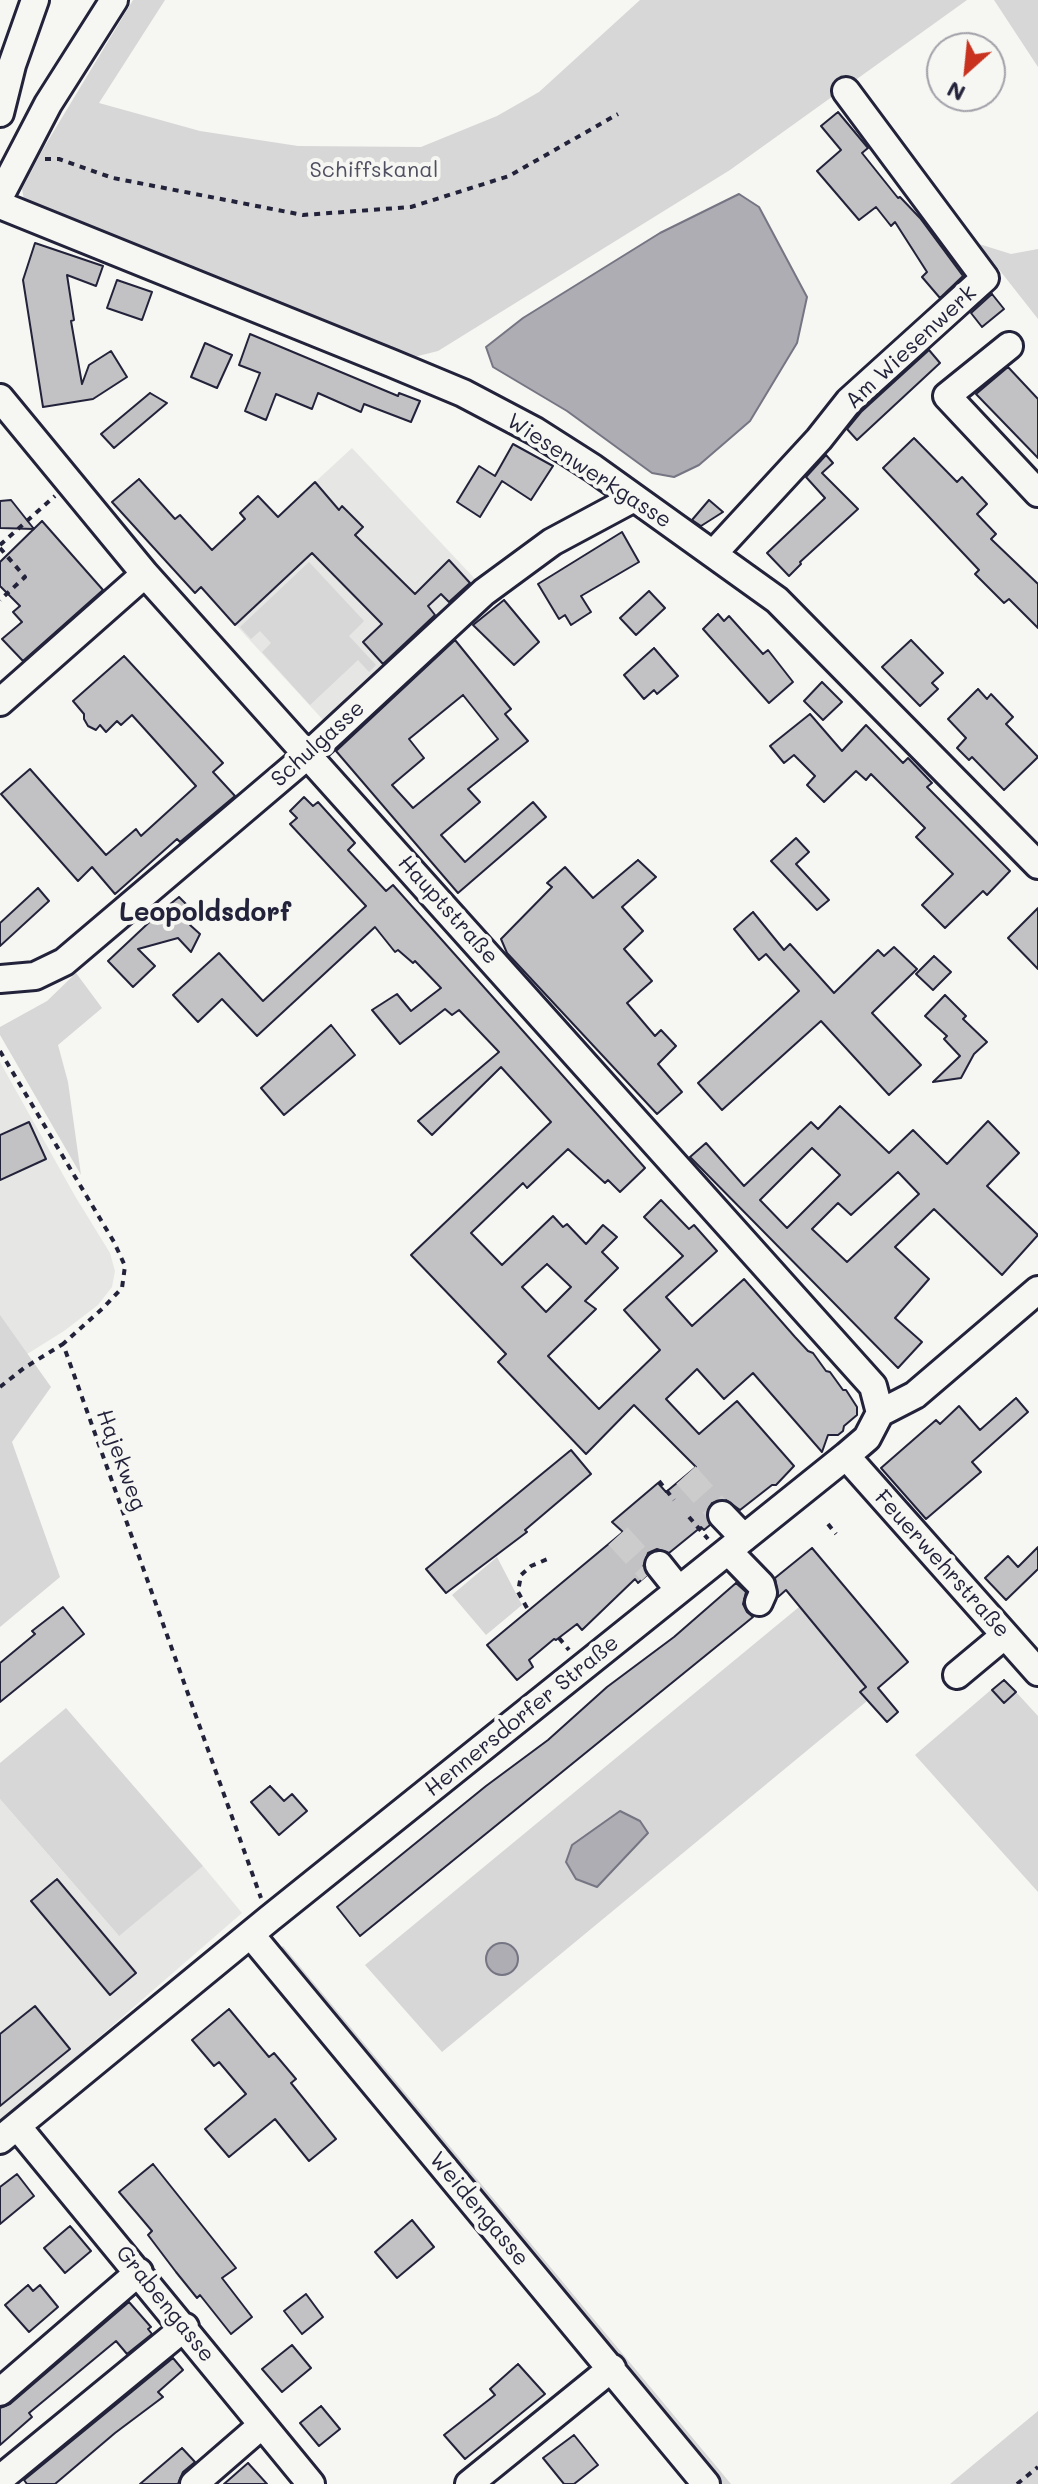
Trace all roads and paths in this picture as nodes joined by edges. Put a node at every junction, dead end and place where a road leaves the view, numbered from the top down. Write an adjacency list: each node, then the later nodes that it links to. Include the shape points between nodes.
1 (35, 0): 4 (street)
2 (114, 0): 7 (street, via 48,104)
3 (846, 91): 15 (street, Am Wiesenwerk, via 985,278 849,401)
4 (0, 113)
5 (618, 114): 6 (path, via 509,176 411,207 303,215 113,178 59,159)
6 (35, 158)
7 (0, 196)
8 (0, 205): 13 (street, Wiesenwerkgasse, via 463,393 535,431)
9 (1009, 346): 12 (street, via 947,396)
10 (3, 404): 11 (street, Hauptstraße)
11 (68, 483): 14 (path); 16 (street, Hauptstraße)
12 (1038, 493)
13 (634, 498): 15 (street, Wiesenwerkgasse); 19 (street, Schulgasse, via 552,542 484,592)
14 (0, 547): 17 (path, via 25,577)
15 (713, 554): 20 (street, Wiesenwerkgasse, via 777,600)
16 (145, 574): 18 (street); 19 (street, Hauptstraße)
17 (0, 600)
18 (1, 700)
19 (309, 754): 21 (street, Schulgasse, via 64,962 35,976); 26 (street, Hauptstraße, via 873,1386)
20 (1038, 865)
21 (0, 979)
22 (0, 1051): 24 (path, via 125,1266 122,1288)
23 (1038, 1290): 26 (street, Hennersdorfer Straße, via 915,1395)
24 (63, 1344): 25 (path); 45 (path, Hajekweg)
25 (0, 1387)
26 (880, 1413): 27 (street, Hennersdorfer Straße, via 867,1438)
27 (846, 1456): 34 (street, Hennersdorfer Straße); 40 (street, Feuerwehrstraße)
28 (659, 1481): 29 (path)
29 (674, 1500)
30 (722, 1515): 34 (street)
31 (689, 1517): 34 (path)
32 (828, 1524): 33 (path)
33 (836, 1534)
34 (727, 1543): 37 (street, Hennersdorfer Straße); 38 (street, via 761,1585)
35 (550, 1558): 39 (path, via 521,1575 518,1592)
36 (655, 1568): 37 (street)
37 (675, 1593): 45 (street, Hennersdorfer Straße)
38 (759, 1602)
39 (527, 1608)
40 (1005, 1635): 43 (street, Feuerwehrstraße); 44 (street)
41 (559, 1638): 42 (path)
42 (569, 1650)
43 (1038, 1672)
44 (957, 1675)
45 (260, 1927): 46 (street, Hennersdorfer Straße); 49 (street, Weidengasse)
46 (8, 2133): 47 (street, Grabengasse)
47 (139, 2272): 48 (street, Grabengasse); 50 (street)
48 (185, 2327): 51 (street, Grabengasse); 53 (street)
49 (612, 2368): 56 (street); 57 (street, Weidengasse)
50 (0, 2392)
51 (262, 2425): 54 (street); 55 (street, Grabengasse)
52 (1038, 2467): 58 (path)
53 (0, 2479)
54 (194, 2484)
55 (311, 2484)
56 (469, 2484)
57 (706, 2484)
58 (1017, 2484)

